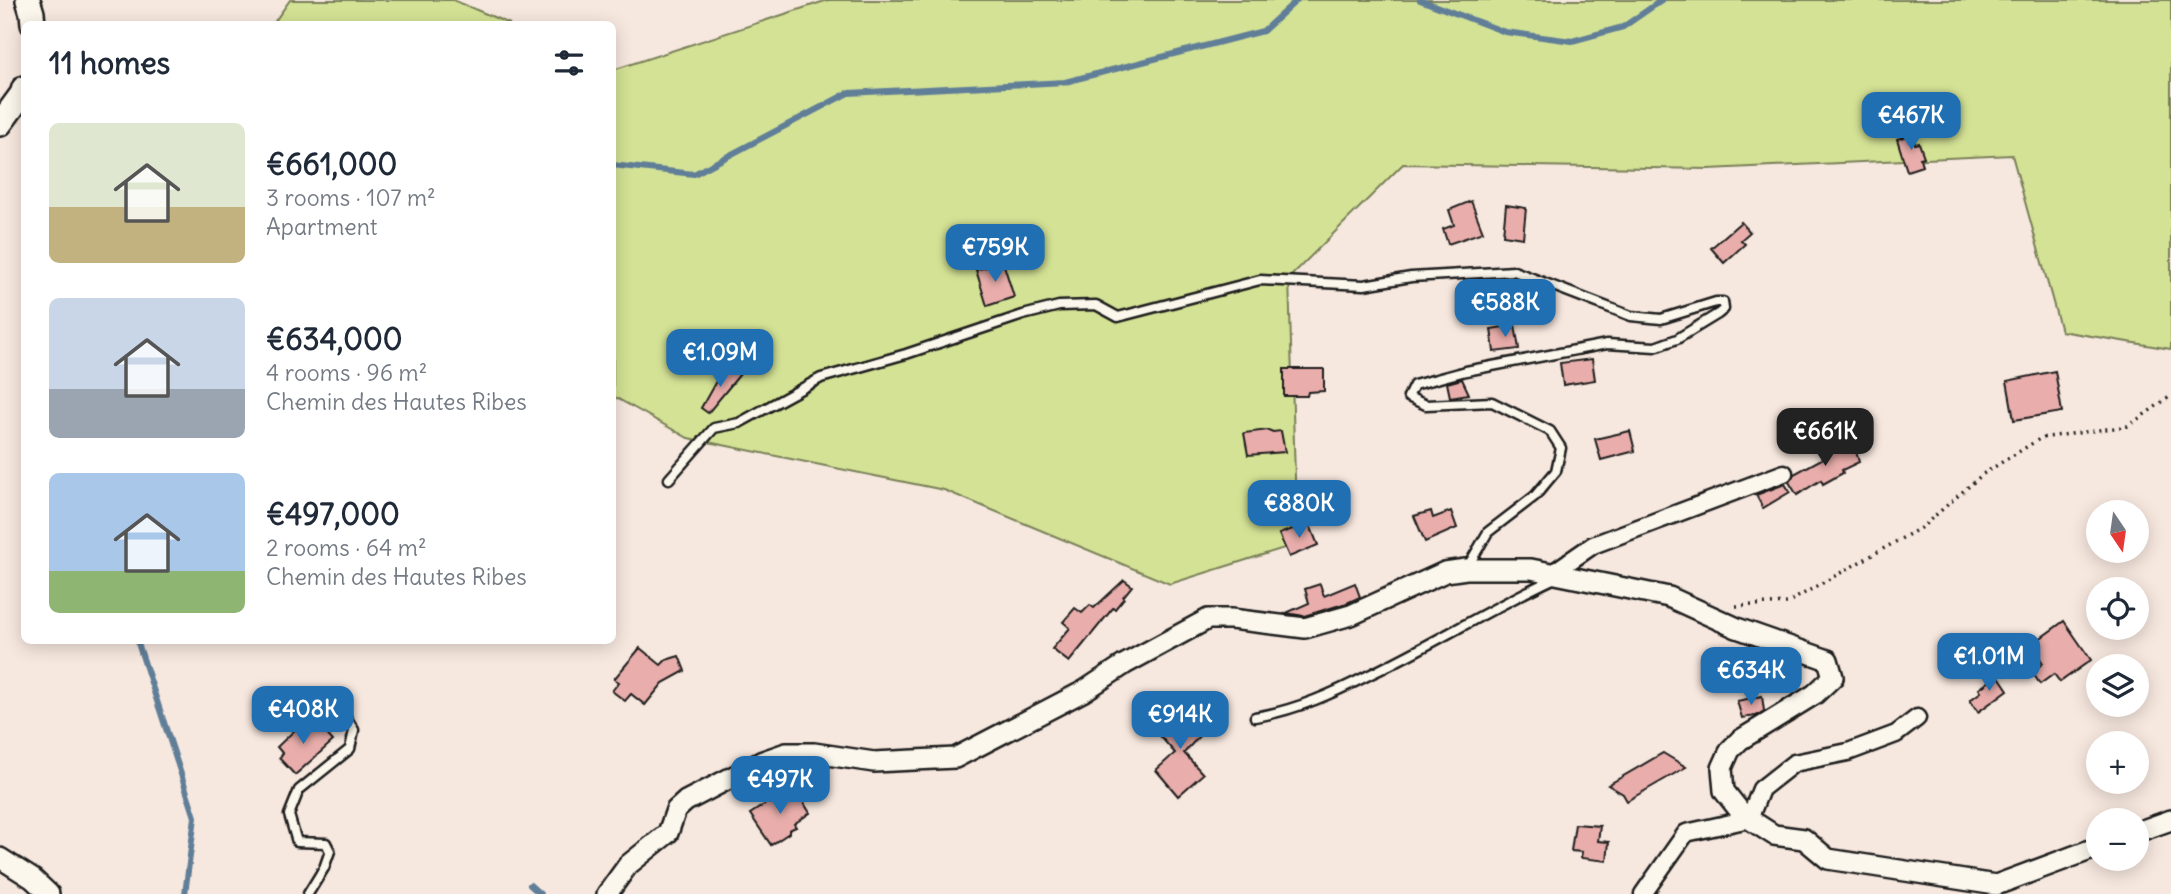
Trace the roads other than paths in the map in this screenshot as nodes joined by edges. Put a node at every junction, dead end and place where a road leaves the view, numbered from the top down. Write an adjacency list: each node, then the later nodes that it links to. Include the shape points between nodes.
1 (27, 0): 2 (main road)
2 (33, 21)
3 (21, 95): 4 (main road)
4 (0, 124)
5 (1784, 473): 8 (street, via 1593,545)
6 (669, 479): 7 (lane, via 714,428 739,423 821,378 1059,306 1096,304 1118,317 1260,280 1364,285 1411,276 1514,271 1631,316 1661,319 1723,302 1724,309 1718,314 1655,347 1607,344 1414,385 1408,397 1426,405 1492,402 1550,430 1561,448 1556,471 1535,496 1488,532)
7 (1466, 569): 8 (street); 19 (street, via 1445,572 1351,615 1304,628 1208,619 955,758 874,762 786,753 763,761 686,801 676,810 668,834 628,865)
8 (1558, 573): 10 (lane, via 1429,646 1326,696); 12 (street, via 1669,597 1737,628 1828,660 1833,677 1815,694 1740,740 1721,768 1724,791)
9 (313, 697): 18 (lane, via 328,698 340,707 354,730 349,749 299,790 289,815 297,842 326,843 330,851)
10 (1255, 718)
11 (1917, 718): 12 (street, via 1896,734 1794,763 1761,789)
12 (1749, 818): 15 (street, via 1774,835 1804,839 1828,859 1997,885); 20 (street, via 1686,833)
13 (2171, 820): 14 (street)
14 (2149, 828)
15 (2086, 852)
16 (0, 858): 17 (street)
17 (49, 894)
18 (308, 894)
19 (607, 894)
20 (1643, 894)

